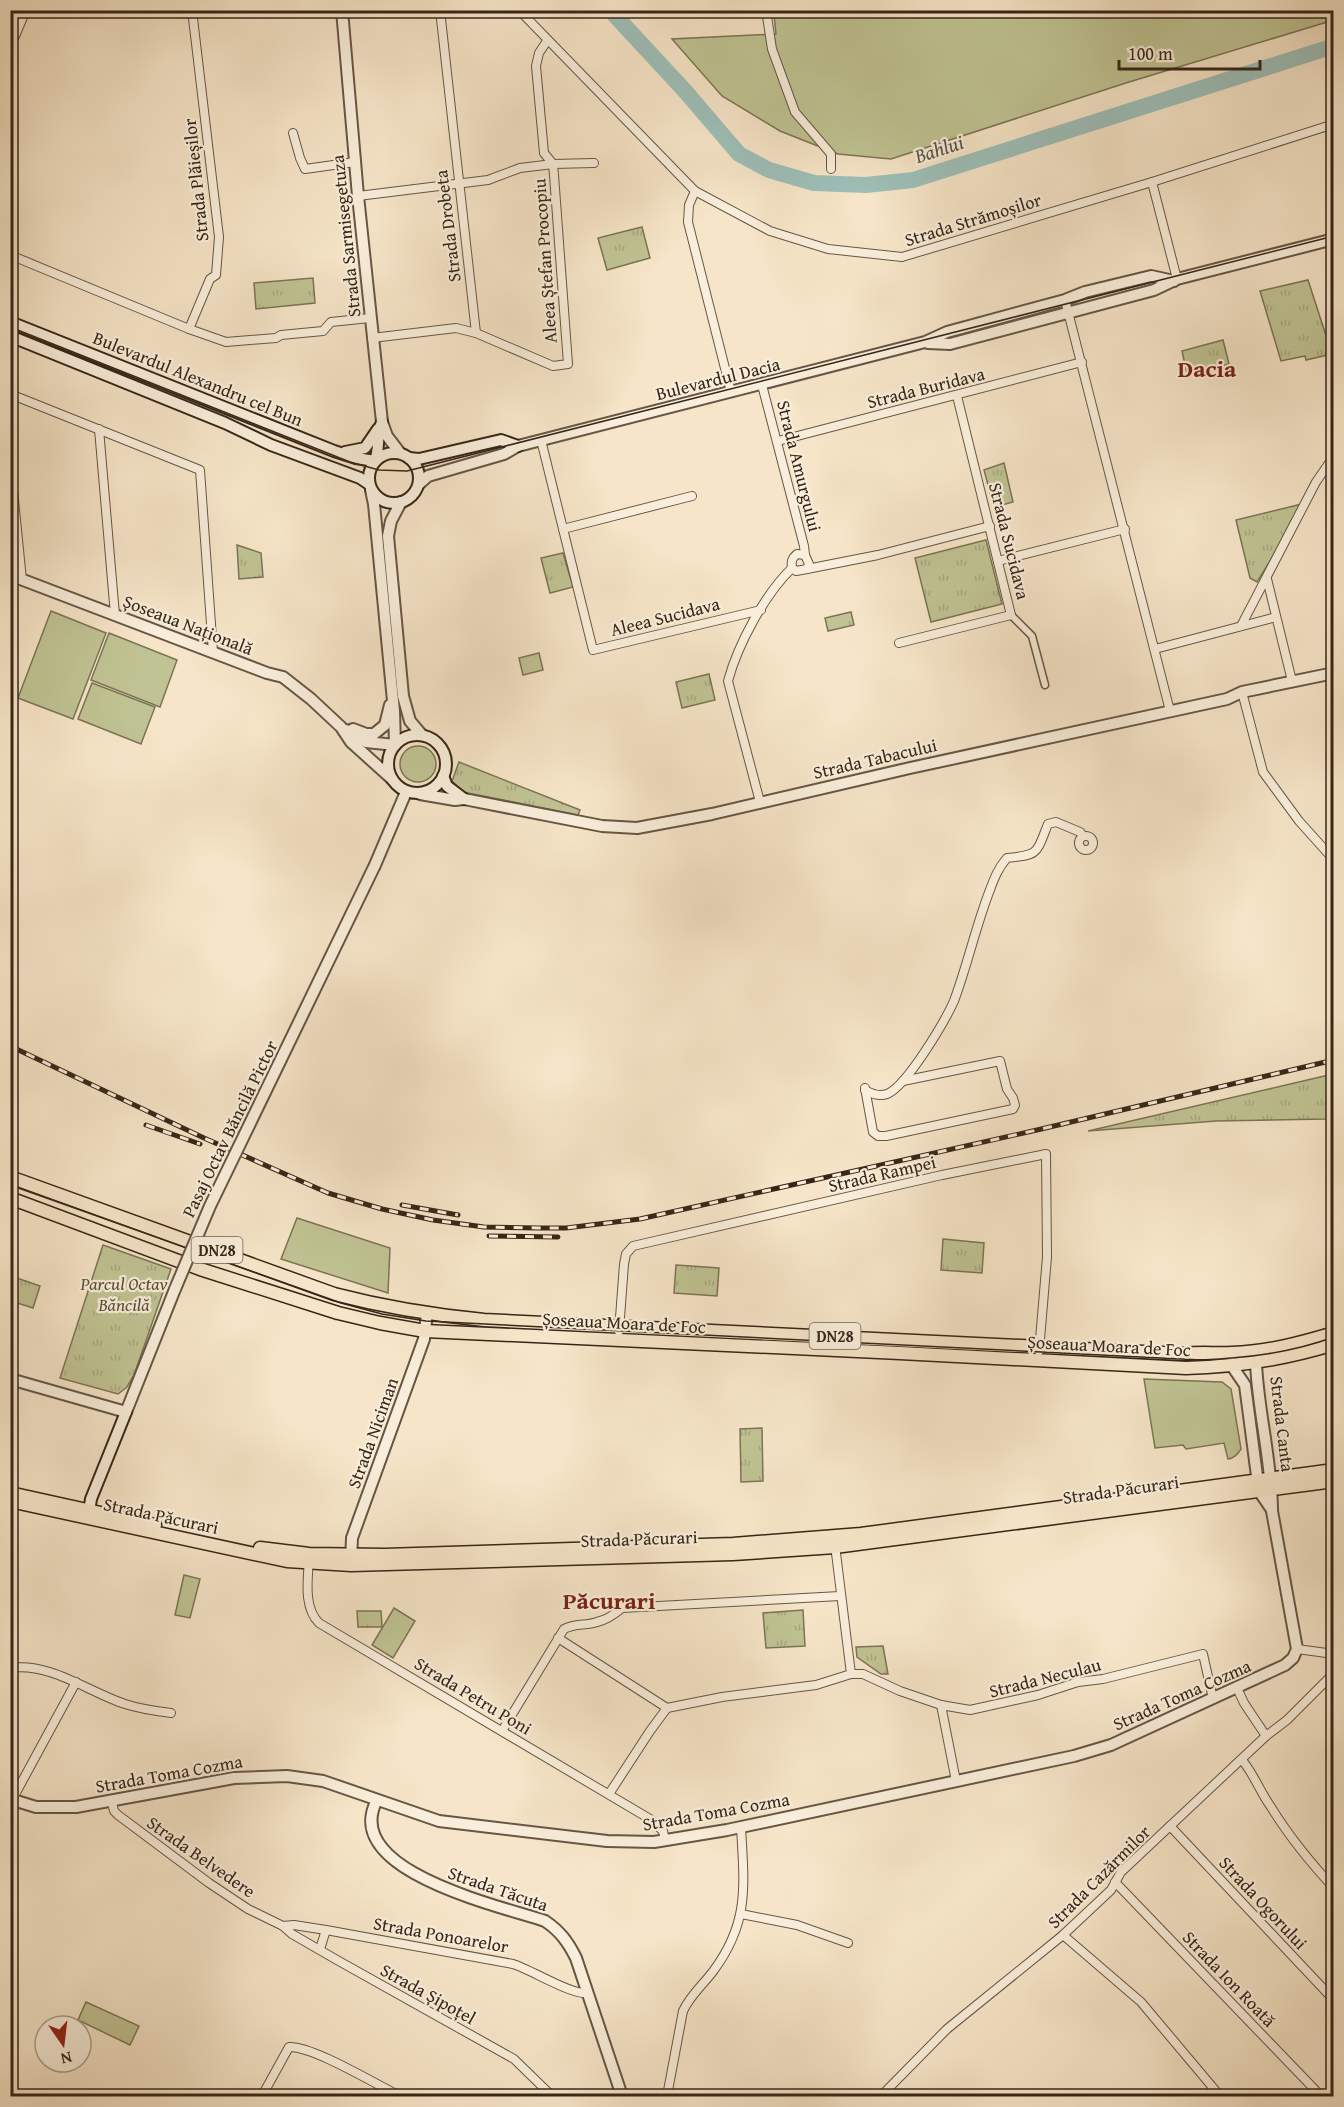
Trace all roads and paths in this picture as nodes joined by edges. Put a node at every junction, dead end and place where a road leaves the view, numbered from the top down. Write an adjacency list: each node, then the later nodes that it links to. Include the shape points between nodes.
1 (26, 10): 8 (street)
2 (342, 10): 11 (street, Strada Sarmisegetuza)
3 (441, 10): 16 (street, Strada Drobeta)
4 (519, 10): 7 (street)
5 (766, 10): 14 (street, via 772,49 795,112 831,154)
6 (193, 11): 26 (street, Strada Plăieșilor, via 219,237 216,275 210,279)
7 (547, 41): 13 (street, Aleea Ștefan Procopiu, via 536,66 544,153); 17 (street)
8 (10, 48)
9 (1334, 124): 15 (street, Strada Strămoșilor)
10 (293, 133): 11 (street, via 305,169)
11 (355, 162): 18 (street, Strada Sarmisegetuza)
12 (594, 163): 13 (street, Aleea Ștefan Procopiu)
13 (553, 164): 16 (street, Aleea Ștefan Procopiu); 27 (street, Aleea Ștefan Procopiu, via 568,364 553,366)
14 (831, 169)
15 (1152, 182): 17 (street, Strada Strămoșilor, via 902,257 801,242 770,231); 21 (street)
16 (458, 184): 18 (street, Aleea Ștefan Procopiu); 27 (street, Strada Drobeta)
17 (695, 191): 33 (street, via 688,222)
18 (358, 196): 24 (street, Strada Sarmisegetuza)
19 (1334, 239): 21 (street, Bulevardul Dacia)
20 (10, 255): 26 (street)
21 (1175, 280): 22 (street, Bulevardul Dacia, via 1151,276); 23 (street, Bulevardul Dacia, via 1154,290)
22 (1065, 300): 23 (street); 30 (street, Bulevardul Dacia, via 947,332)
23 (1069, 314): 30 (street, Bulevardul Dacia, via 950,344); 31 (street)
24 (370, 318): 26 (street, via 331,322 323,331 226,342); 29 (street, Strada Sarmisegetuza)
25 (10, 322): 41 (street, Bulevardul Alexandru cel Bun)
26 (189, 329)
27 (476, 333): 29 (street, via 456,328)
28 (10, 336): 47 (street, Bulevardul Alexandru cel Bun, via 360,478)
29 (372, 338): 36 (street, Strada Sarmisegetuza)
30 (924, 342): 32 (street, Bulevardul Dacia)
31 (1082, 362): 35 (street, Strada Buridava); 52 (street)
32 (762, 384): 33 (street, Bulevardul Dacia); 39 (street, Strada Amurgului)
33 (731, 392): 38 (street, Bulevardul Dacia)
34 (10, 394): 37 (street)
35 (957, 396): 39 (street, Strada Buridava); 50 (street, Strada Sucidava)
36 (380, 426): 41 (street, via 365,448); 42 (street, Strada Sarmisegetuza); 45 (street)
37 (99, 429): 61 (street); 67 (street, via 200,470)
38 (541, 440): 40 (street, Bulevardul Dacia); 51 (street, Aleea Sucidava)
39 (778, 441): 53 (street, Strada Amurgului)
40 (519, 446): 42 (street, via 501,440 419,459); 46 (street, via 428,476)
41 (338, 453): 45 (street, Bulevardul Alexandru cel Bun)
42 (404, 456): 45 (street, via 384,455); 46 (street, via 418,469)
43 (1334, 456): 58 (street, via 1316,482)
44 (10, 460): 59 (street)
45 (375, 461): 47 (street, via 369,473)
46 (419, 484): 49 (street, via 412,496)
47 (370, 487): 49 (street, via 384,502); 72 (street)
48 (692, 496): 51 (street)
49 (401, 502): 76 (street, via 388,536 403,696 410,721)
50 (990, 526): 54 (street, Strada Sucidava); 56 (street)
51 (563, 529): 60 (street, Aleea Sucidava, via 593,650)
52 (1125, 529): 54 (street); 66 (street)
53 (805, 555): 55 (street, Strada Amurgului, via 793,557); 56 (street, Strada Amurgului)
54 (998, 561): 62 (street, Strada Sucidava)
55 (792, 568): 56 (street); 60 (street, Strada Amurgului)
56 (807, 569)
57 (10, 575): 59 (street, Șoseaua Națională)
58 (1267, 579): 63 (street); 64 (street)
59 (22, 580): 61 (street, Șoseaua Națională)
60 (761, 610): 83 (street, Strada Amurgului, via 733,662 728,681)
61 (115, 615): 67 (street, Șoseaua Națională)
62 (1011, 615): 65 (street, Strada Sucidava); 70 (street, via 1032,636)
63 (1276, 617): 64 (street); 69 (street)
64 (1241, 626): 66 (street)
65 (899, 643)
66 (1155, 649): 73 (street)
67 (213, 652): 74 (street, Șoseaua Națională, via 283,677)
68 (1334, 673): 69 (street, Strada Tabacului)
69 (1292, 681): 71 (street, Strada Tabacului)
70 (1045, 685)
71 (1242, 692): 73 (street, Strada Tabacului); 85 (street, via 1263,772)
72 (392, 698): 74 (street, via 385,724 374,734 358,731); 77 (street)
73 (1170, 711): 83 (street, Strada Tabacului)
74 (325, 712): 75 (street, Șoseaua Națională)
75 (341, 727): 77 (street, Șoseaua Națională, via 366,742); 79 (street, Șoseaua Națională, via 351,742)
76 (421, 734): 77 (street, via 407,736); 78 (street, via 434,739 442,750)
77 (395, 745): 79 (street, via 388,768)
78 (443, 776): 81 (street, via 434,787); 82 (street, via 447,786)
79 (392, 778): 80 (street)
80 (406, 792): 81 (street); 101 (street, Pasaj Octav Băncilă Pictor, bridge, via 375,865 210,1206)
81 (420, 794): 82 (street, Strada Tabacului)
82 (464, 800): 83 (street, Strada Tabacului, via 628,828 659,825)
83 (760, 802)
84 (1083, 836): 86 (street, via 1056,822 1048,825 1033,855 1007,858 1000,866 953,1003)
85 (1334, 860)
86 (903, 1081): 86 (street, via 895,1090 882,1095 865,1089 873,1132 878,1136 1012,1109 1015,1105 1000,1061)
87 (10, 1176): 89 (main road, DN28, via 334,1294)
88 (10, 1198): 91 (main road, Șoseaua Moara de Foc / DN28, via 200,1269 338,1313)
89 (427, 1313): 90 (main road, Șoseaua Moara de Foc / DN28, via 484,1320); 91 (street, Strada Niciman)
90 (619, 1326): 93 (street, Strada Rampei); 95 (main road, Șoseaua Moara de Foc / DN28); 95 (street, Strada Rampei, via 624,1264 633,1246 1046,1154 1047,1257)
91 (425, 1331): 93 (main road, Șoseaua Moara de Foc / DN28); 110 (street, Strada Niciman, via 352,1538)
92 (1334, 1333): 96 (main road, Șoseaua Moara de Foc / DN28, via 1243,1352)
93 (619, 1341): 97 (main road, Șoseaua Moara de Foc / DN28)
94 (1334, 1344): 98 (main road, Strada Canta / DN28)
95 (1039, 1346): 96 (main road, Șoseaua Moara de Foc / DN28); 97 (street)
96 (1185, 1354): 98 (street, Strada Canta)
97 (1038, 1361): 99 (main road, Șoseaua Moara de Foc / DN28, via 1186,1368)
98 (1256, 1363): 99 (main road, Șoseaua Moara de Foc / DN28); 104 (street, Strada Canta)
99 (1232, 1366): 104 (street, Strada Canta, via 1245,1385)
100 (10, 1379): 101 (street)
101 (126, 1412): 107 (street, Pasaj Octav Băncilă Pictor)
102 (1334, 1470): 104 (main road)
103 (1334, 1481): 104 (main road)
104 (1265, 1485): 108 (main road, Strada Păcurari); 113 (street)
105 (10, 1493): 107 (main road, Strada Păcurari)
106 (10, 1502): 107 (main road, Strada Păcurari)
107 (88, 1514): 109 (main road, Strada Păcurari)
108 (834, 1542): 110 (main road, Strada Păcurari); 111 (street)
109 (309, 1558): 110 (main road, Strada Păcurari); 124 (street, Strada Petru Poni, via 309,1603 319,1623)
110 (351, 1560)
111 (840, 1596): 112 (street, via 622,1608 597,1622 574,1624); 117 (street)
112 (558, 1638): 122 (street); 124 (street)
113 (1297, 1649): 114 (street); 119 (street, Strada Toma Cozma, via 1285,1665)
114 (1334, 1654)
115 (10, 1668): 118 (street, via 31,1667)
116 (1334, 1673): 125 (street, Strada Cazărmilor)
117 (851, 1674): 121 (street, Strada Neculau, via 864,1674); 122 (street, via 816,1685)
118 (76, 1682): 123 (street, via 123,1704); 129 (street)
119 (1237, 1688): 120 (street, Strada Toma Cozma); 125 (street)
120 (1214, 1699): 121 (street, Strada Neculau, via 1203,1654 981,1709); 127 (street, Strada Toma Cozma, via 1111,1745)
121 (941, 1704): 127 (street)
122 (667, 1708): 128 (street)
123 (171, 1713)
124 (502, 1731): 128 (street, Strada Petru Poni)
125 (1266, 1736): 126 (street, Strada Cazărmilor)
126 (1242, 1760): 132 (street, Strada Cazărmilor); 136 (street, via 1294,1845)
127 (956, 1781): 133 (street, Strada Toma Cozma)
128 (609, 1794): 134 (street, Strada Petru Poni, via 656,1824)
129 (11, 1799): 131 (street, Strada Toma Cozma, via 51,1808)
130 (376, 1800): 131 (street, Strada Toma Cozma, via 323,1781 251,1776); 134 (street, Strada Toma Cozma, via 439,1821 608,1841); 143 (street, Strada Tăcuta, via 370,1818 373,1835 398,1863 440,1887 554,1927 570,1945)
131 (112, 1802): 138 (street, Strada Belvedere, via 118,1815 200,1876 248,1909)
132 (1170, 1826): 135 (street, Strada Cazărmilor); 144 (street, Strada Ogorului)
133 (741, 1827): 134 (street, Strada Toma Cozma); 137 (street)
134 (665, 1840)
135 (1115, 1882): 140 (street, Strada Cazărmilor); 152 (street, Strada Ion Roată)
136 (1334, 1888)
137 (741, 1914): 141 (street, via 797,1925); 149 (street, via 728,1948 688,2001)
138 (282, 1926): 139 (street, Strada Ponoarelor); 142 (street, Strada Șipoțel)
139 (326, 1930): 142 (street); 143 (street, Strada Ponoarelor, via 513,1964 577,1992)
140 (1063, 1935): 150 (street, Strada Cazărmilor, via 947,2029); 151 (street, via 1141,2002)
141 (848, 1943)
142 (320, 1949): 147 (street, Strada Șipoțel, via 514,2059)
143 (588, 1993): 148 (street, Strada Tăcuta)
144 (1334, 2000)
145 (262, 2097): 146 (street, via 289,2047 303,2048)
146 (400, 2097)
147 (552, 2097)
148 (622, 2097)
149 (667, 2097)
150 (881, 2097)
151 (1220, 2097)
152 (1321, 2097)

